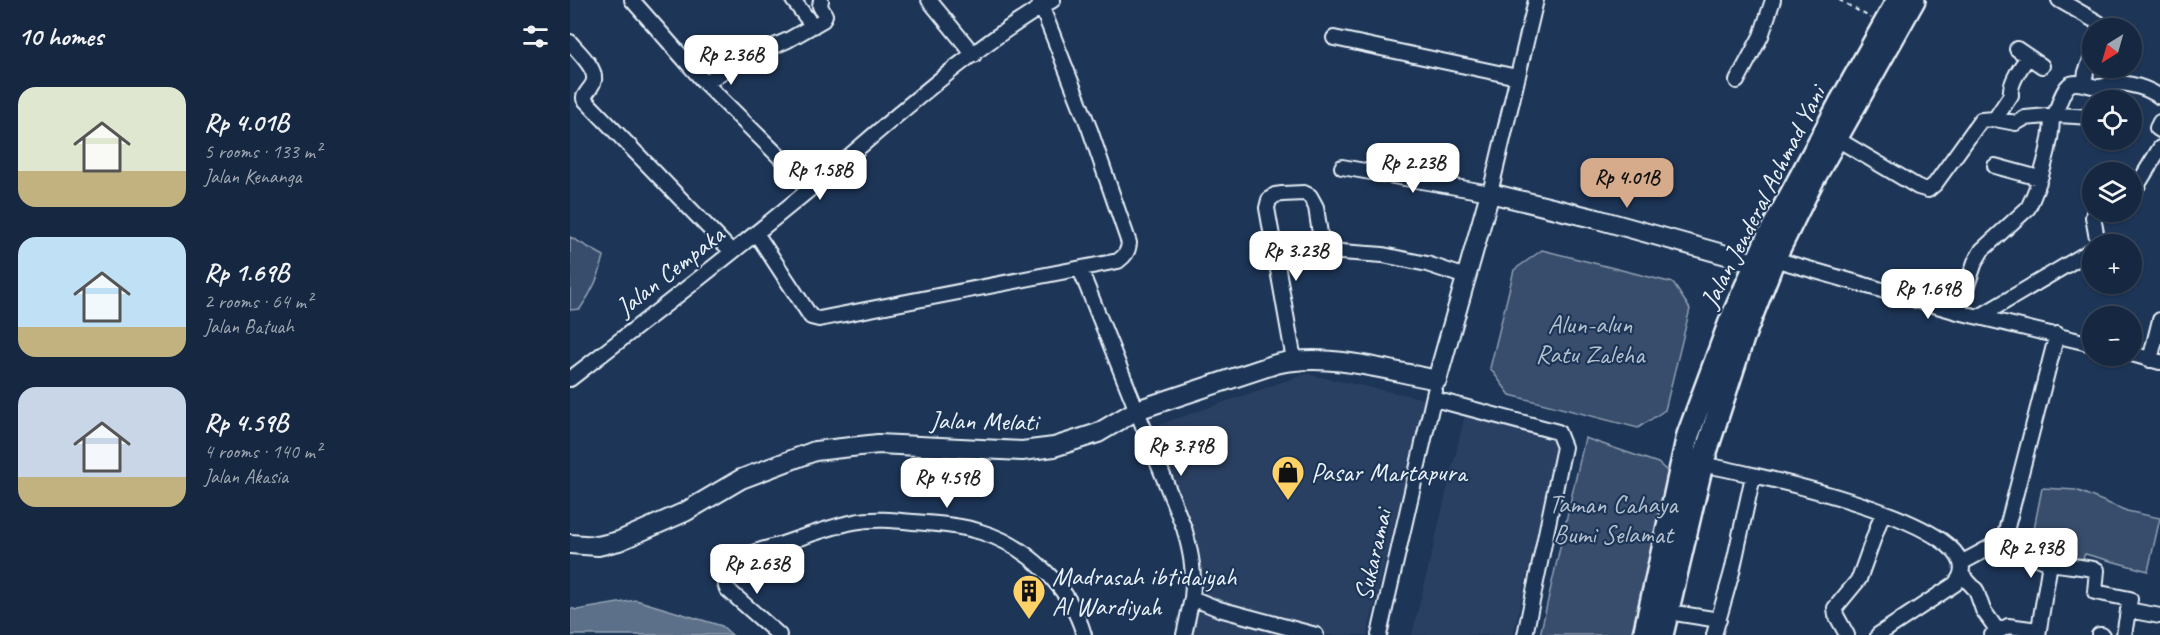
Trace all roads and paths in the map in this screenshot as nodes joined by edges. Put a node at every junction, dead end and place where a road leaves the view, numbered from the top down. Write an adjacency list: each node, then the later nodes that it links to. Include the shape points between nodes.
1 (632, 0): 22 (street)
2 (793, 0): 13 (street)
3 (821, 0): 13 (street, via 824,17)
4 (929, 0): 17 (street)
5 (1536, 0): 19 (street)
6 (1773, 0): 21 (street, via 1761,36)
7 (1839, 0): 14 (path)
8 (1898, 0): 14 (highway, Jalan Jenderal Achmad Yani)
9 (1914, 0): 32 (highway, Jalan Jenderal Achmad Yani)
10 (2060, 0): 12 (street)
11 (1045, 2): 17 (street, Jalan Cempaka); 44 (street, via 1129,243 1128,251 1118,261)
12 (2091, 18)
13 (813, 26): 22 (street, via 736,63)
14 (1884, 26): 43 (highway, Jalan Jenderal Achmad Yani, via 1813,151)
15 (1334, 38): 19 (street)
16 (570, 42): 41 (street, via 593,71 593,84 584,99)
17 (974, 55): 38 (street, Jalan Cempaka)
18 (2042, 66): 29 (street, via 2023,53 2011,95)
19 (1517, 77): 39 (street)
20 (2085, 78): 23 (street)
21 (1737, 81)
22 (705, 83): 38 (street)
23 (2084, 84): 24 (street); 27 (street, via 2070,84)
24 (2095, 90)
25 (2107, 90): 26 (street, via 2114,83 2128,84)
26 (2160, 97)
27 (2053, 116): 28 (street); 29 (street, via 2025,118 2016,123); 36 (street)
28 (2082, 117)
29 (1995, 119): 32 (street, via 1981,120 1928,190)
30 (2160, 122): 31 (street)
31 (2160, 130)
32 (1837, 139): 43 (highway, Jalan Jenderal Achmad Yani)
33 (2160, 148): 37 (street)
34 (1995, 166): 36 (street)
35 (1342, 167): 39 (street)
36 (2038, 178): 46 (street, via 2028,208 1977,257)
37 (2142, 178)
38 (812, 188): 40 (street, Jalan Cempaka)
39 (1490, 193): 43 (main road); 45 (main road)
40 (756, 233): 41 (street, Jalan Cempaka); 44 (street, via 812,317 819,320)
41 (732, 252): 53 (street, Jalan Cempaka)
42 (2082, 256): 47 (street)
43 (1765, 261): 46 (street); 57 (highway, Jalan Jenderal Achmad Yani, via 1730,322 1694,416)
44 (1080, 269): 56 (street)
45 (1466, 277): 51 (street, via 1383,255 1328,251 1322,246 1316,207 1310,196 1275,195 1267,208); 54 (main road)
46 (1958, 312): 47 (street)
47 (1978, 317): 49 (street)
48 (2160, 320): 52 (street)
49 (2057, 334): 50 (street); 60 (street)
50 (2082, 341)
51 (1294, 360): 54 (main road, Jalan Melati, via 1325,360); 56 (main road, Jalan Melati)
52 (2155, 361)
53 (570, 379)
54 (1437, 380): 55 (street, Sukaramai)
55 (1434, 399): 75 (street, Sukaramai); 76 (street, via 1558,432 1564,447)
56 (1137, 410): 61 (main road, Jalan Melati, via 1098,433 1054,447 1022,451 878,444 815,451 741,479 685,512 618,541 598,546); 64 (street, via 1184,528 1194,579)
57 (1692, 463): 58 (street); 65 (highway, Jalan Jenderal Achmad Yani)
58 (1753, 476): 59 (street, via 1841,497); 68 (street)
59 (1883, 512): 63 (street, via 1940,538 1954,550); 80 (street, via 1859,579 1835,608)
60 (2001, 540): 62 (street); 63 (street)
61 (570, 544)
62 (2050, 563): 66 (street, via 2097,570 2095,592 2130,599); 69 (street)
63 (1961, 569): 70 (street, via 1976,590); 81 (street, via 1955,584)
64 (1192, 598): 73 (street); 74 (street)
65 (1659, 610): 68 (street); 77 (highway, Jalan Jenderal Achmad Yani); 78 (highway, Jalan Jenderal Achmad Yani)
66 (2128, 610): 67 (street); 82 (street)
67 (2160, 616)
68 (1719, 620): 79 (street)
69 (2038, 632): 70 (street, via 2008,626)
70 (1995, 633)
71 (779, 635): 72 (street, via 727,590 726,576 750,554 855,521 893,520 981,532 1023,554 1054,579 1073,606)
72 (1084, 635)
73 (1184, 635)
74 (1316, 635)
75 (1379, 635)
76 (1525, 635)
77 (1644, 635)
78 (1662, 635)
79 (1714, 635)
80 (1846, 635)
81 (1878, 635)
82 (2124, 635)

